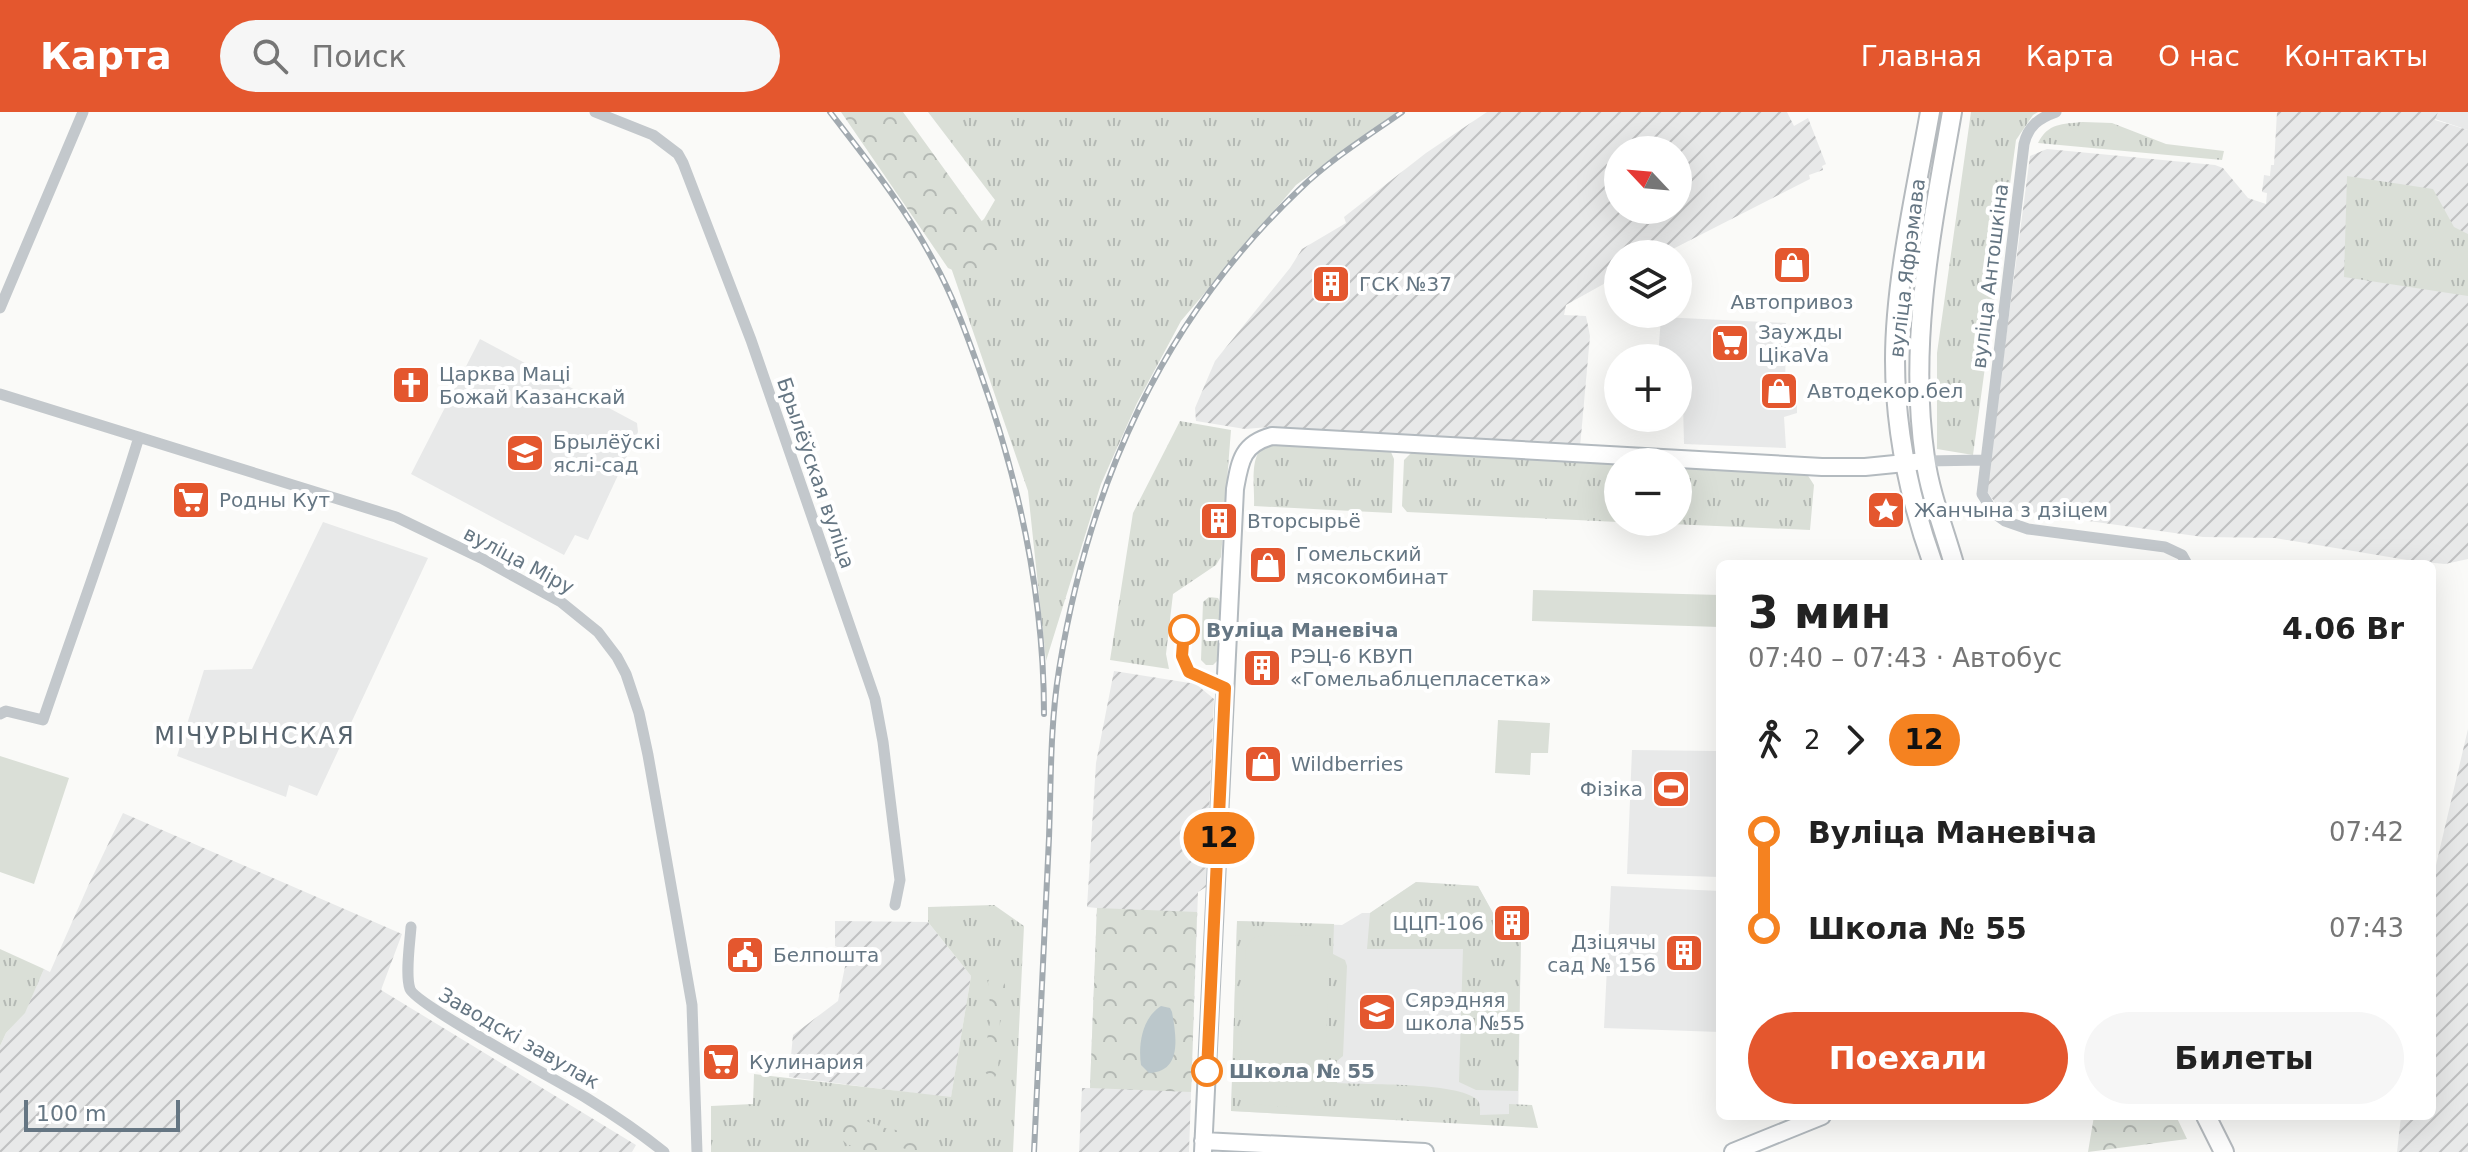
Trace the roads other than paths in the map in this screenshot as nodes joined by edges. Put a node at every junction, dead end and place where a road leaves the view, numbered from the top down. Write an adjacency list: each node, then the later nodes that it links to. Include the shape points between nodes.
1 (83, 112): 6 (street)
2 (595, 112): 15 (street, Брылёўская вуліца, via 642,129 678,154 735,298 875,699 900,880)
3 (1930, 112): 10 (main road, вуліца Яфрэмава, via 1904,266 1895,358 1896,396)
4 (1952, 112): 10 (main road, вуліца Яфрэмава, via 1923,293)
5 (2056, 112): 9 (street, вуліца Антошкіна, via 2026,132)
6 (0, 308)
7 (0, 394): 8 (street, вуліца Міру)
8 (139, 437): 14 (street, via 43,720); 21 (street, вуліца Міру, via 396,517 561,602 611,647 639,713 686,963)
9 (1985, 460): 10 (street); 13 (street, вуліца Антошкіна, via 1982,494 2005,521 2028,529 2165,547)
10 (1916, 463): 11 (main road, вуліца Яфрэмава, via 1912,495); 12 (main road, вуліца Яфрэмава); 19 (street, via 1822,467 1259,439 1243,456 1235,489)
11 (1932, 560)
12 (1952, 560)
13 (2185, 560)
14 (0, 714)
15 (895, 905)
16 (411, 927): 20 (street, Заводскі завулак, via 412,993 601,1107)
17 (1812, 1120): 23 (street)
18 (2208, 1120): 24 (main road)
19 (1203, 1146): 22 (street)
20 (664, 1152)
21 (697, 1152)
22 (1425, 1152)
23 (1733, 1152)
24 (2224, 1152)

